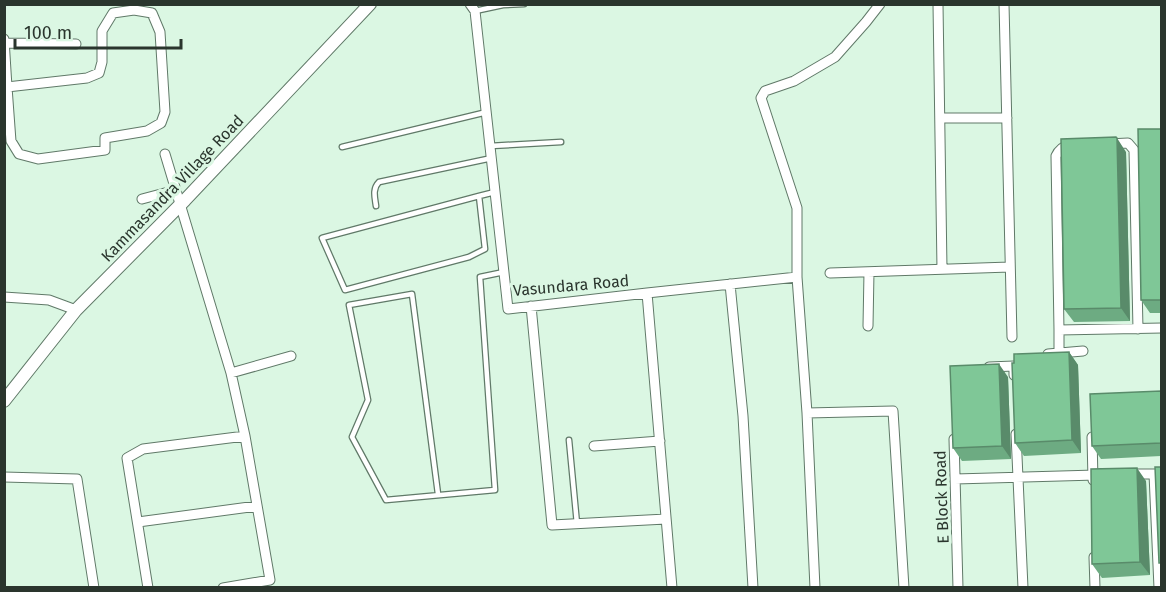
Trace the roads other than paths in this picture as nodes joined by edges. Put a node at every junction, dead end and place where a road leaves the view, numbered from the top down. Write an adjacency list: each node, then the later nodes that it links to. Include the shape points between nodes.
1 (370, 4): 24 (street, Kammasandra Village Road)
2 (524, 4): 6 (lane)
3 (880, 4): 31 (street, via 835,57 794,81 765,91 761,98 797,208)
4 (938, 4): 11 (street)
5 (1004, 4): 12 (street)
6 (473, 8): 10 (street, Vasundara Road)
7 (5, 41): 8 (street); 9 (street)
8 (76, 44)
9 (6, 87): 9 (street, via 87,78 99,73 102,31 113,13 152,13 160,32 165,112 161,123 147,131 105,138 105,150 38,159 19,154 11,141)
10 (487, 112): 16 (street, Vasundara Road); 17 (lane)
11 (940, 118): 12 (street); 27 (street)
12 (1007, 118): 26 (street)
13 (561, 142): 16 (lane)
14 (1081, 144): 40 (street, via 1063,147 1056,156)
15 (1093, 144): 39 (street, via 1128,143 1134,150)
16 (490, 146): 19 (street, Vasundara Road)
17 (342, 147)
18 (165, 154): 20 (street)
19 (492, 158): 21 (street, Vasundara Road); 25 (lane, via 379,182 375,185)
20 (176, 190): 23 (street); 24 (street)
21 (495, 192): 22 (lane); 28 (street, Vasundara Road)
22 (479, 196): 22 (lane, via 322,238 345,290 469,257 485,249)
23 (142, 199)
24 (181, 204): 36 (street, Kammasandra Village Road); 47 (street)
25 (376, 206)
26 (1010, 267): 27 (street); 41 (street)
27 (942, 269): 29 (street)
28 (504, 272): 35 (street, Vasundara Road, via 508,309); 65 (lane, via 480,277 495,490)
29 (869, 272): 30 (street); 37 (street)
30 (830, 273)
31 (797, 277): 32 (street); 50 (street)
32 (730, 284): 33 (street); 75 (street, via 743,416)
33 (647, 293): 35 (street, Vasundara Road); 56 (street, Vasundara Road)
34 (4, 297): 36 (street, via 49,300)
35 (531, 306): 69 (street, via 552,525)
36 (76, 310): 49 (street, Kammasandra Village Road)
37 (868, 326)
38 (1161, 328): 39 (street)
39 (1138, 329): 40 (street)
40 (1059, 330): 43 (street)
41 (1012, 338)
42 (1083, 351): 43 (street)
43 (1059, 353): 44 (street)
44 (1037, 354)
45 (291, 356): 47 (street)
46 (983, 368): 48 (street, via 1016,362)
47 (231, 373): 54 (street)
48 (1015, 388)
49 (4, 401)
50 (807, 413): 76 (street); 77 (street, via 893,411)
51 (1016, 421): 62 (street)
52 (953, 424): 63 (street, E Block Road)
53 (1092, 431): 59 (street)
54 (244, 436): 66 (street); 68 (street, via 143,449 127,458)
55 (569, 440): 69 (lane)
56 (660, 441): 57 (street); 67 (street, Vasundara Road)
57 (594, 446)
58 (1158, 474): 60 (street); 81 (street)
59 (1098, 475): 62 (street); 64 (street)
60 (1123, 475)
61 (4, 477): 71 (street, via 77,479)
62 (1018, 477): 63 (street); 79 (street)
63 (955, 479): 78 (street, E Block Road)
64 (1093, 486)
65 (438, 494): 65 (lane, via 386,500 352,437 368,400 349,305 412,294)
66 (257, 506): 68 (street); 73 (street, via 270,580)
67 (666, 519): 69 (street); 74 (street, Vasundara Road)
68 (138, 522): 72 (street)
69 (577, 524)
70 (1094, 542): 80 (street)
71 (94, 588)
72 (148, 588)
73 (222, 588)
74 (672, 588)
75 (753, 588)
76 (815, 588)
77 (904, 588)
78 (958, 588)
79 (1023, 588)
80 (1095, 588)
81 (1159, 588)

